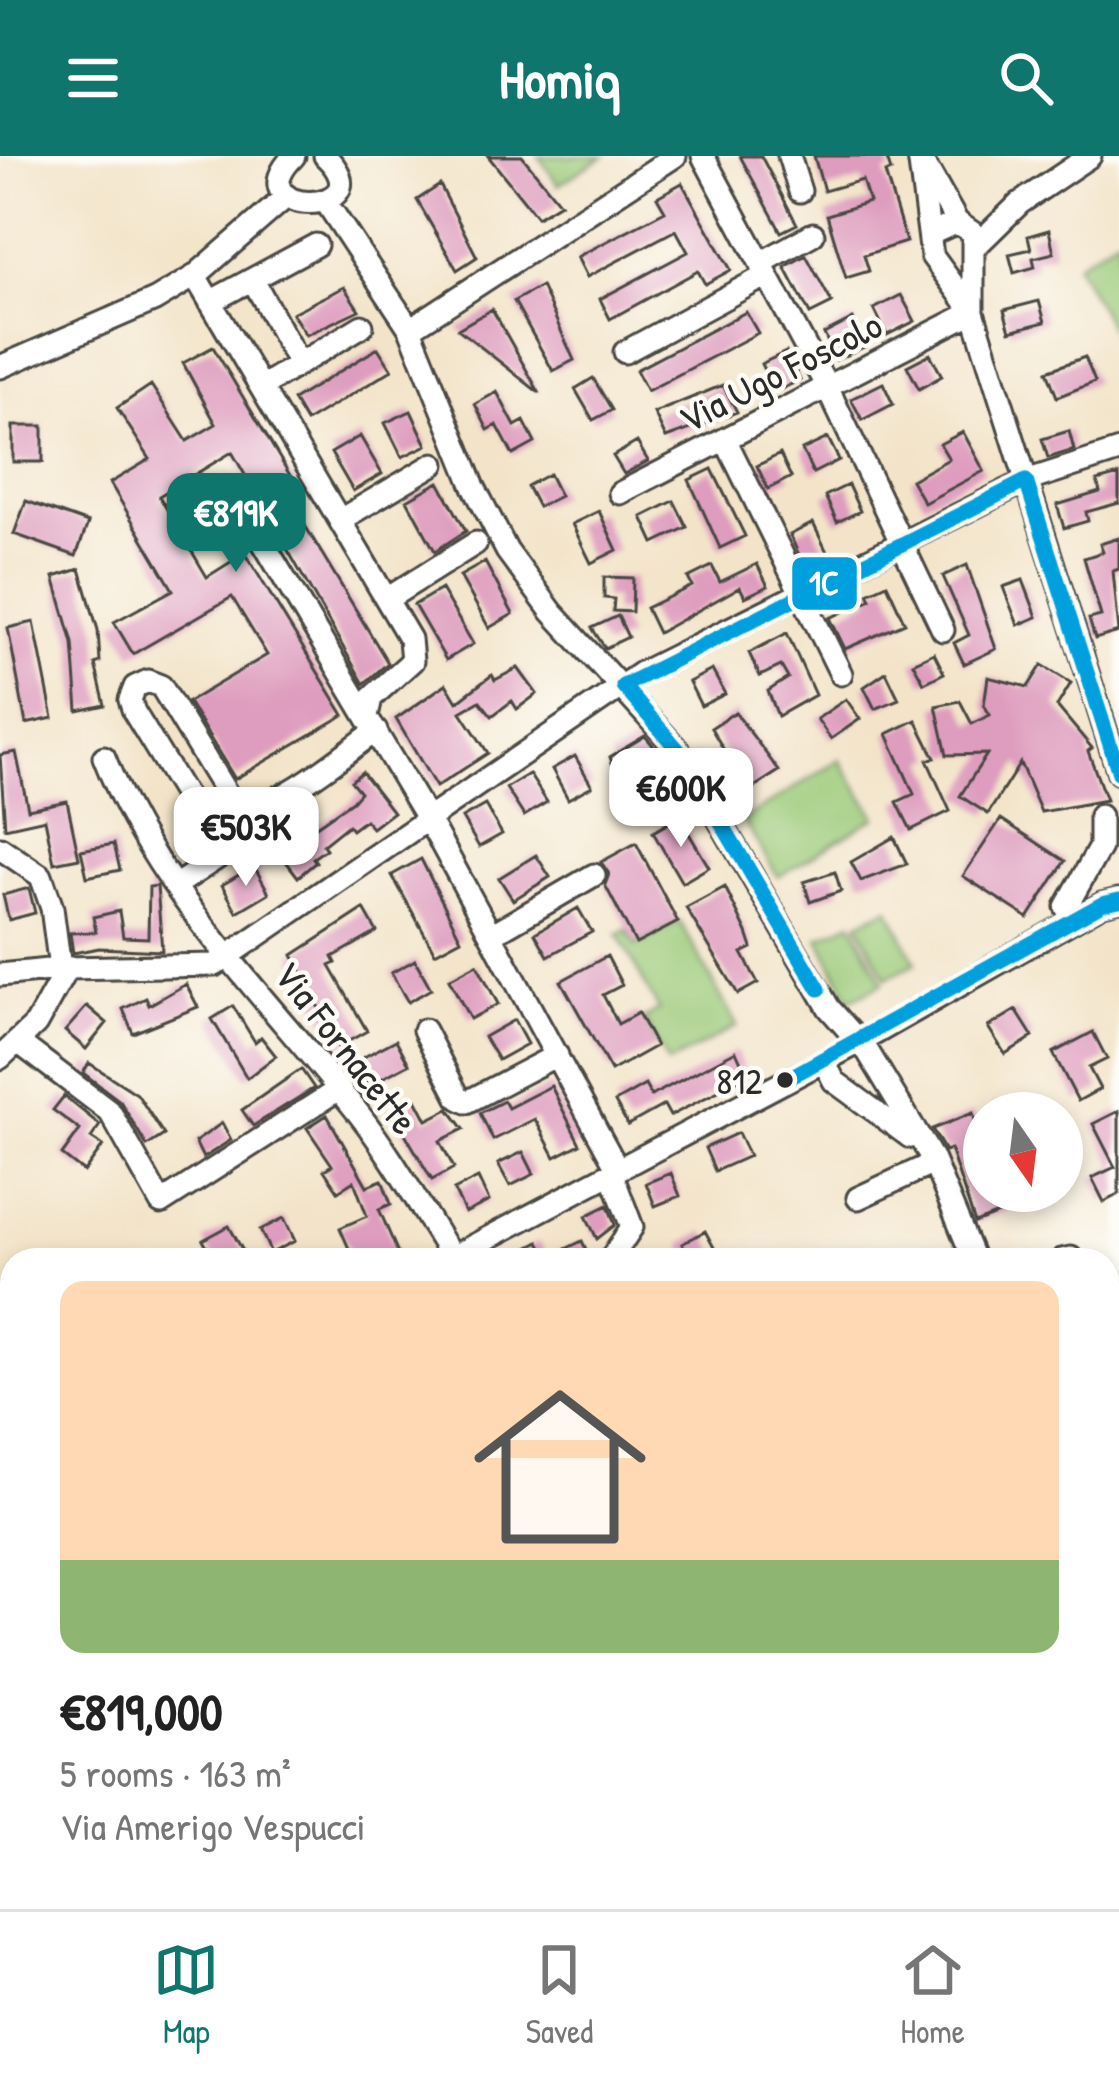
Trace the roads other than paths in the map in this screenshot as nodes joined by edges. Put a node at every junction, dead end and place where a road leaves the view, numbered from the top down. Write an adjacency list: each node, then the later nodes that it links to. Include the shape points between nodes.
1 (675, 156): 24 (street)
2 (704, 156): 18 (street)
3 (789, 156): 8 (street)
4 (1090, 156): 11 (street)
5 (288, 158): 9 (street)
6 (332, 158): 10 (street, via 338,178)
7 (920, 158): 12 (street); 13 (street)
8 (800, 191)
9 (287, 196): 10 (street, via 310,207); 19 (street)
10 (326, 202): 24 (street)
11 (1019, 203): 12 (street); 16 (street)
12 (961, 224): 13 (street); 16 (street)
13 (933, 233): 17 (street, via 932,256)
14 (813, 234): 18 (street)
15 (316, 245): 20 (street)
16 (975, 252): 17 (street, via 963,268); 22 (street)
17 (943, 268): 22 (street)
18 (764, 269): 25 (street); 29 (street)
19 (195, 276): 21 (street); 27 (street)
20 (254, 280): 21 (street); 26 (street)
21 (211, 302): 28 (street)
22 (973, 312): 29 (street, Via Ugo Foscolo); 33 (street)
23 (362, 326): 26 (street)
24 (410, 329): 43 (street, via 507,551)
25 (626, 352)
26 (299, 364): 28 (street)
27 (0, 367)
28 (261, 387): 35 (street)
29 (827, 387): 30 (street, Via Ugo Foscolo); 38 (street)
30 (725, 439): 34 (street, Via Ugo Foscolo); 39 (street)
31 (1119, 452): 33 (street)
32 (434, 464): 35 (street)
33 (1026, 482): 38 (street); 46 (street)
34 (620, 493)
35 (340, 520): 40 (street)
36 (257, 534): 44 (street)
37 (476, 543): 40 (street)
38 (902, 546): 39 (street); 41 (street)
39 (801, 595): 42 (street); 43 (street)
40 (387, 599): 44 (street, via 410,639 412,661 371,698)
41 (943, 630)
42 (841, 674)
43 (623, 686): 49 (street); 59 (street, via 679,751)
44 (372, 723): 47 (street, via 270,805); 49 (street)
45 (104, 757): 52 (street)
46 (1119, 773)
47 (238, 805): 47 (street, via 161,686 135,687 132,706 195,812); 52 (street, via 232,848)
48 (1100, 816): 54 (street, via 1100,848 1066,907)
49 (428, 821): 55 (street); 56 (street)
50 (0, 848): 57 (street, via 41,876)
51 (594, 874): 55 (street)
52 (178, 884): 56 (street)
53 (1119, 900): 54 (street)
54 (1073, 920): 61 (street)
55 (490, 935): 63 (street)
56 (231, 958): 57 (street, Via Fornacette, via 198,968); 65 (street, Via Fornacette)
57 (64, 968): 58 (street, Via Fornacette); 62 (street, via 36,1024)
58 (0, 975)
59 (830, 1008): 61 (street); 64 (street)
60 (424, 1030): 63 (street, via 467,1102)
61 (860, 1042): 64 (street); 66 (street)
62 (9, 1050): 65 (street, via 110,1112 161,1203)
63 (557, 1055): 67 (street)
64 (824, 1061): 66 (street, via 834,1081); 67 (street)
65 (339, 1089): 69 (street, Via Fornacette)
66 (932, 1158): 68 (street); 72 (street)
67 (614, 1170): 70 (street); 71 (street, via 632,1227)
68 (859, 1198)
69 (446, 1248)
70 (471, 1248)
71 (618, 1248)
72 (969, 1248)

